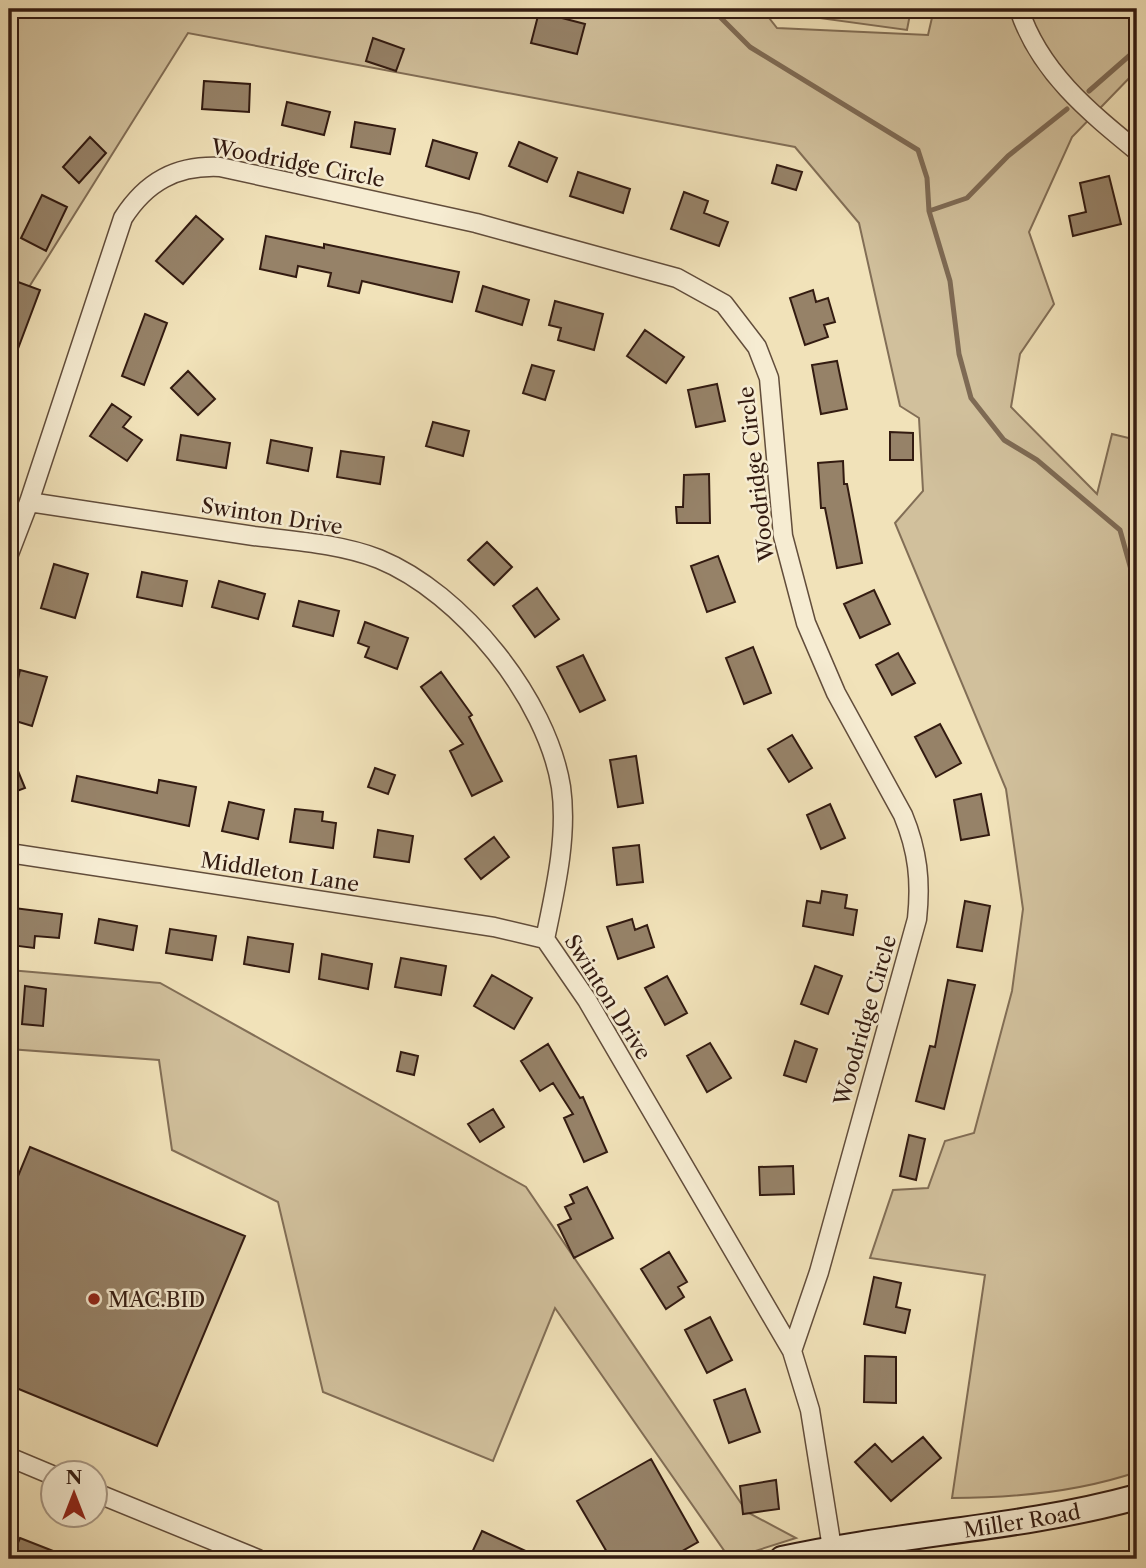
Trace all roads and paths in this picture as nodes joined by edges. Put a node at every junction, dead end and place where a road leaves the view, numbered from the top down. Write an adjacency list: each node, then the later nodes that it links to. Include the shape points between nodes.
1 (1019, 9): 2 (street, via 1053,74)
2 (1137, 151)
3 (29, 502): 4 (street, Woodridge Circle); 6 (street, Swinton Drive, via 354,551 401,570 443,600 512,676 541,722 554,755 562,825); 7 (street, Woodridge Circle, via 123,218 148,187 183,169 220,167 476,223 677,278 718,299 734,315 757,347 769,378 783,536 806,623 836,693 903,815 919,874 917,919 819,1272)
4 (9, 554)
5 (9, 853): 6 (street, Middleton Lane, via 494,927)
6 (545, 939): 7 (street, Swinton Drive, via 587,1000)
7 (792, 1351): 12 (street, Swinton Drive, via 810,1410)
8 (9, 1457): 9 (street)
9 (38, 1469)
10 (1137, 1497): 12 (street, Miller Road)
11 (108, 1498): 13 (street)
12 (832, 1548): 14 (street, Miller Road)
13 (258, 1559)
14 (782, 1559)

